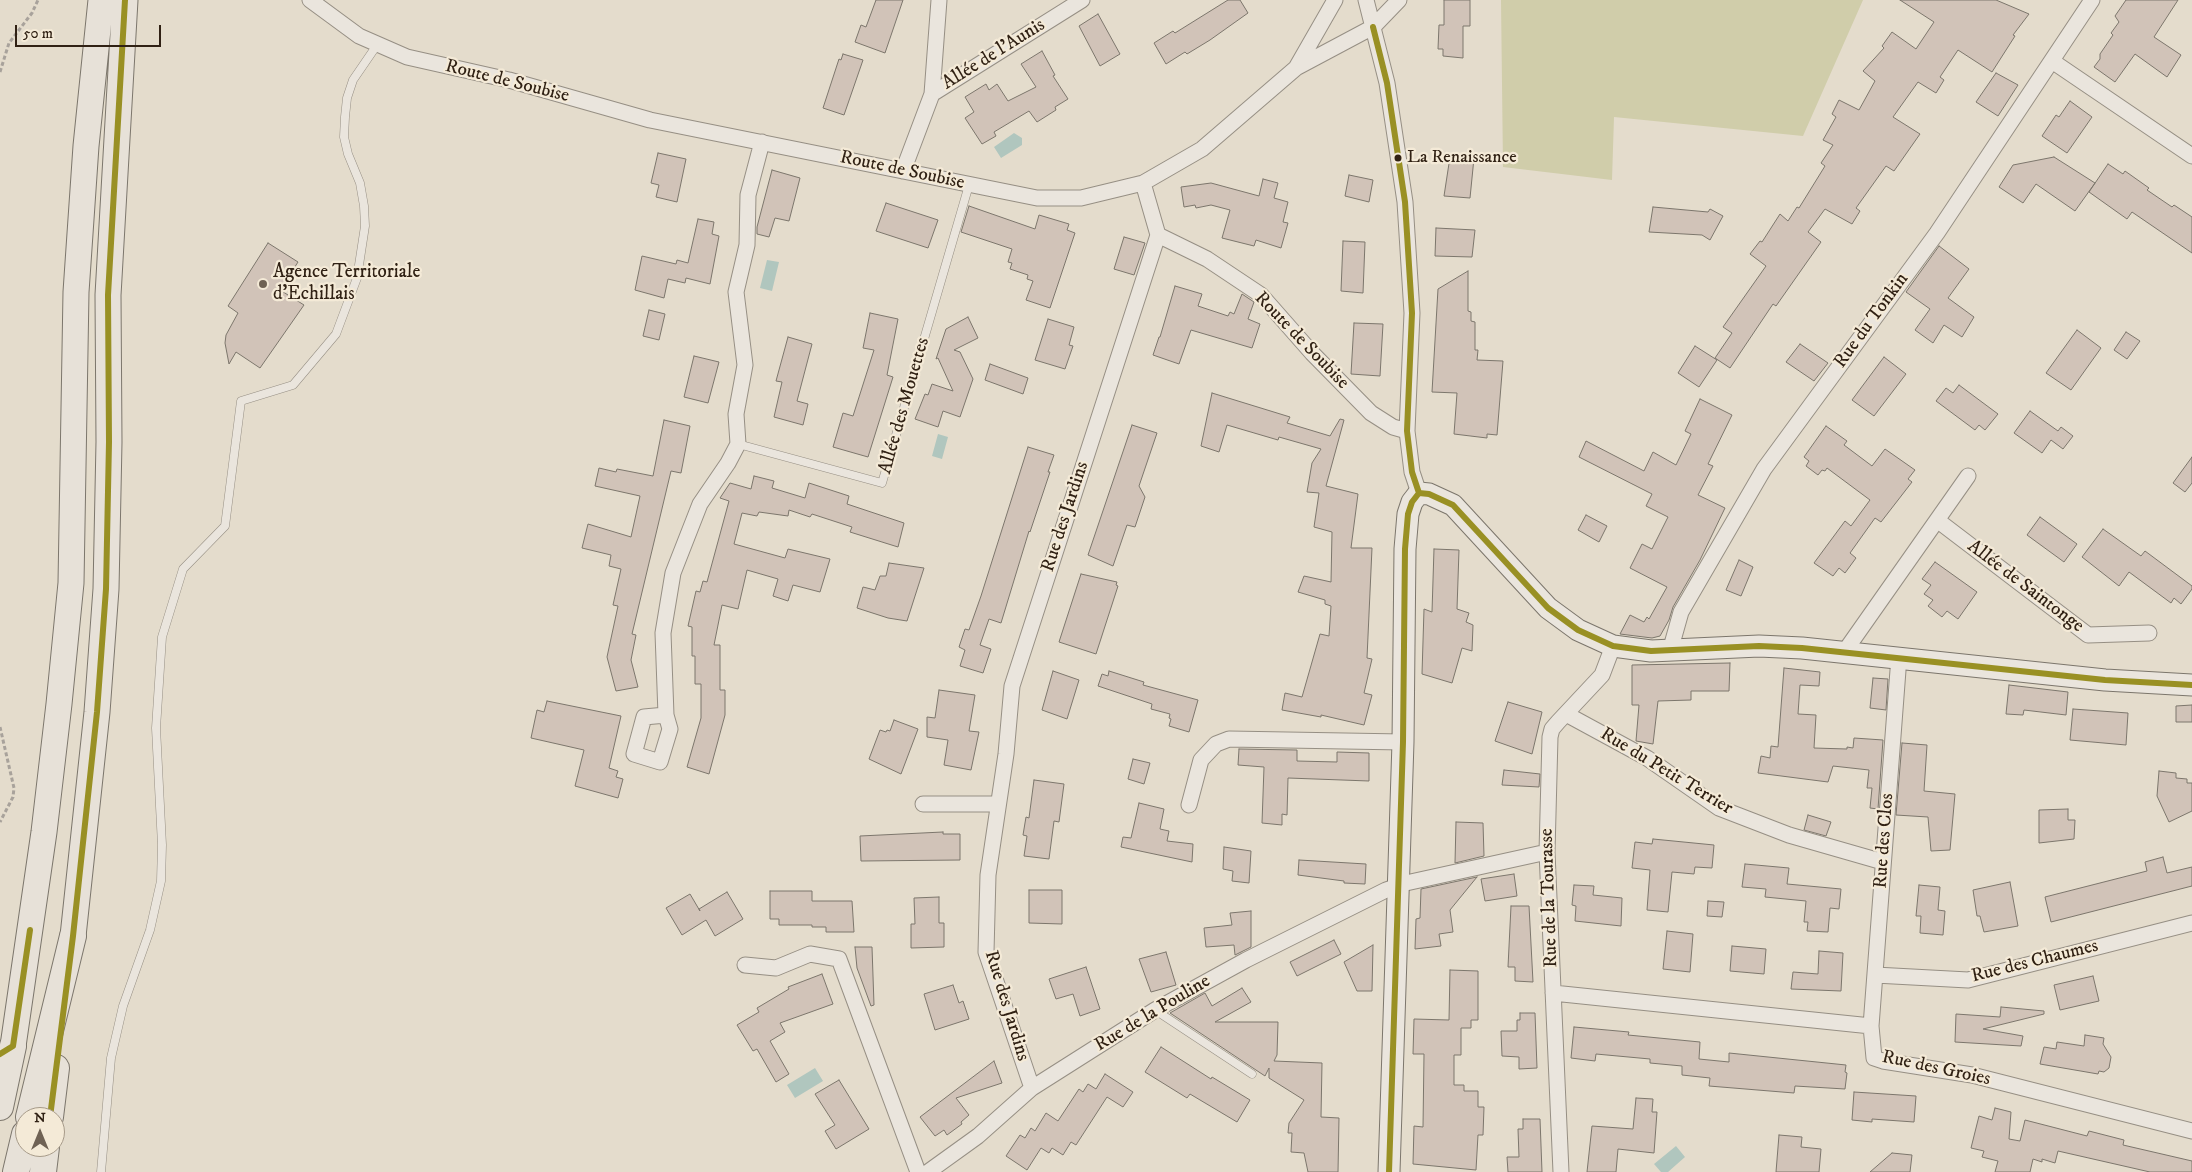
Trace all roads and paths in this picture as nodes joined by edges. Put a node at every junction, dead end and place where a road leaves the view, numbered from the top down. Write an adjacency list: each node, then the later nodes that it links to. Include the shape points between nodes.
1 (38, 0): 15 (path, via 9,44)
2 (100, 0): 52 (main road, via 76,292 71,583 44,832)
3 (125, 0): 46 (main road, via 108,295 106,589 97,712)
4 (310, 0): 12 (street, Route de Soubise, via 340,24)
5 (938, 0): 16 (street, Allée de l'Aunis)
6 (1082, 0): 16 (street, Allée de l'Aunis)
7 (1335, 0): 14 (street)
8 (1366, 0): 11 (street)
9 (1399, 0): 11 (street)
10 (2092, 0): 13 (street, Rue du Tonkin)
11 (1373, 26): 14 (street); 23 (street, via 1387,83 1405,202 1412,313)
12 (377, 45): 17 (street, Route de Soubise, via 407,57 509,80 650,120); 63 (lane, via 354,80 347,98 345,117 344,137 360,183 366,226 357,278 336,334 293,385 241,400 225,526 183,569 162,637 156,728 161,881 150,930 123,1006 111,1058)
13 (2052, 61): 18 (street); 30 (street, Rue du Tonkin, via 1937,232 1764,469 1682,612)
14 (1296, 68): 20 (street, Route de Soubise, via 1202,149)
15 (0, 72)
16 (932, 94): 19 (street, Allée de l'Aunis)
17 (762, 142): 19 (street, Route de Soubise); 24 (street, via 748,195 747,245 736,292 745,365 736,414)
18 (2192, 156)
19 (903, 172): 21 (street, Route de Soubise)
20 (1143, 183): 21 (street, Route de Soubise, via 1081,198 1037,198); 22 (street)
21 (969, 185): 24 (lane, Allée des Mouettes, via 882,483)
22 (1158, 235): 23 (street, Route de Soubise, via 1207,258 1261,295 1312,353 1371,412 1393,428); 39 (street, Rue des Jardins, via 1012,686)
23 (1407, 431): 26 (street, via 1412,472)
24 (738, 444): 35 (street, via 700,504 673,573 663,633)
25 (1968, 476): 27 (street)
26 (1419, 493): 29 (main road, via 1429,494 1453,506 1548,608 1578,630); 37 (main road, via 1408,514 1405,549)
27 (1937, 520): 28 (street, Allée de Saintonge, via 2088,636); 31 (street)
28 (2149, 632)
29 (1613, 646): 30 (main road); 34 (street, Rue de la Tourasse, via 1602,675)
30 (1670, 651): 31 (main road, via 1760,646)
31 (1845, 651): 32 (main road)
32 (1899, 657): 33 (main road, via 2105,680); 43 (street, Rue des Clos)
33 (2192, 685)
34 (1566, 714): 42 (street, Rue de la Tourasse, via 1552,729 1550,738); 43 (street, Rue du Petit Terrier, via 1646,758 1719,808 1789,835)
35 (666, 715)
36 (0, 726): 41 (path, via 14,788 13,797)
37 (1403, 742): 40 (street, via 1229,739 1216,744 1201,760); 44 (main road)
38 (922, 804): 39 (street)
39 (998, 804): 54 (street, Rue des Jardins, via 988,875 986,952)
40 (1189, 805)
41 (0, 822)
42 (1547, 852): 44 (street, Rue de la Pouline); 49 (street, Rue de la Tourasse)
43 (1883, 862): 48 (street, Rue des Clos)
44 (1397, 886): 50 (street, Rue de la Pouline, via 1246,960); 66 (main road)
45 (2192, 923): 48 (street, Rue des Chaumes, via 1968,980)
46 (73, 936): 56 (highway); 57 (highway)
47 (745, 965): 64 (street, via 776,968 810,954 839,959)
48 (1875, 975): 51 (street, Rue des Clos)
49 (1553, 993): 51 (street, Rue des Groies); 67 (street, Rue de la Tourasse)
50 (1156, 1010): 53 (lane); 54 (street, Rue de la Pouline)
51 (1871, 1026): 58 (street, Rue des Groies, via 1874,1058 1883,1061 1972,1075)
52 (6, 1050): 55 (highway)
53 (1252, 1074)
54 (1032, 1088): 65 (street, Rue de la Pouline, via 978,1136)
55 (0, 1107)
56 (31, 1107)
57 (51, 1107)
58 (2192, 1131)
59 (20, 1157): 61 (highway)
60 (45, 1157): 62 (highway)
61 (16, 1172)
62 (43, 1172)
63 (101, 1172)
64 (918, 1172)
65 (928, 1172)
66 (1389, 1172)
67 (1561, 1172)

